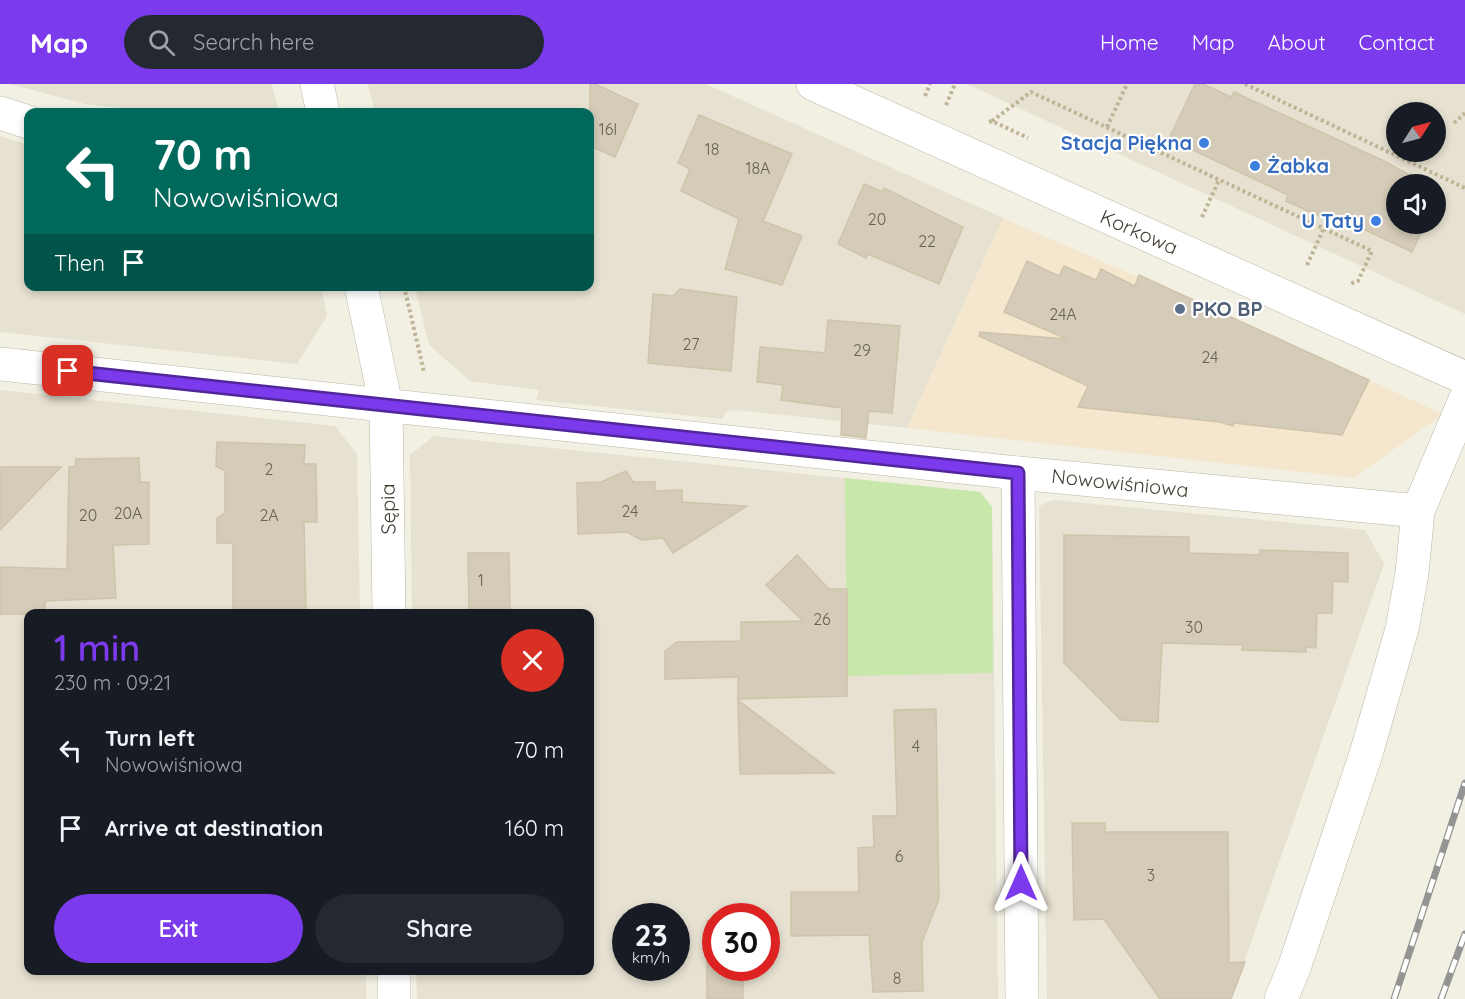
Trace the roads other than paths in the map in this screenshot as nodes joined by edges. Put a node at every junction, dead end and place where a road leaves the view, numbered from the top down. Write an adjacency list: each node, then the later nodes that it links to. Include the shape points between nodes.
1 (317, 84): 3 (street)
2 (813, 84): 8 (street, Korkowa)
3 (322, 108)
4 (0, 113): 5 (street)
5 (24, 121)
6 (362, 291): 10 (street, Sępia)
7 (0, 364): 10 (street, Nowowiśniowa)
8 (1465, 378)
9 (1465, 400): 12 (street)
10 (387, 405): 11 (street, Nowowiśniowa); 13 (street, Sępia)
11 (1018, 473): 12 (street, Nowowiśniowa); 16 (street)
12 (1418, 511): 17 (street, via 1402,629 1366,754)
13 (389, 609)
14 (394, 975): 15 (street)
15 (394, 999)
16 (1022, 999)
17 (1281, 999)

